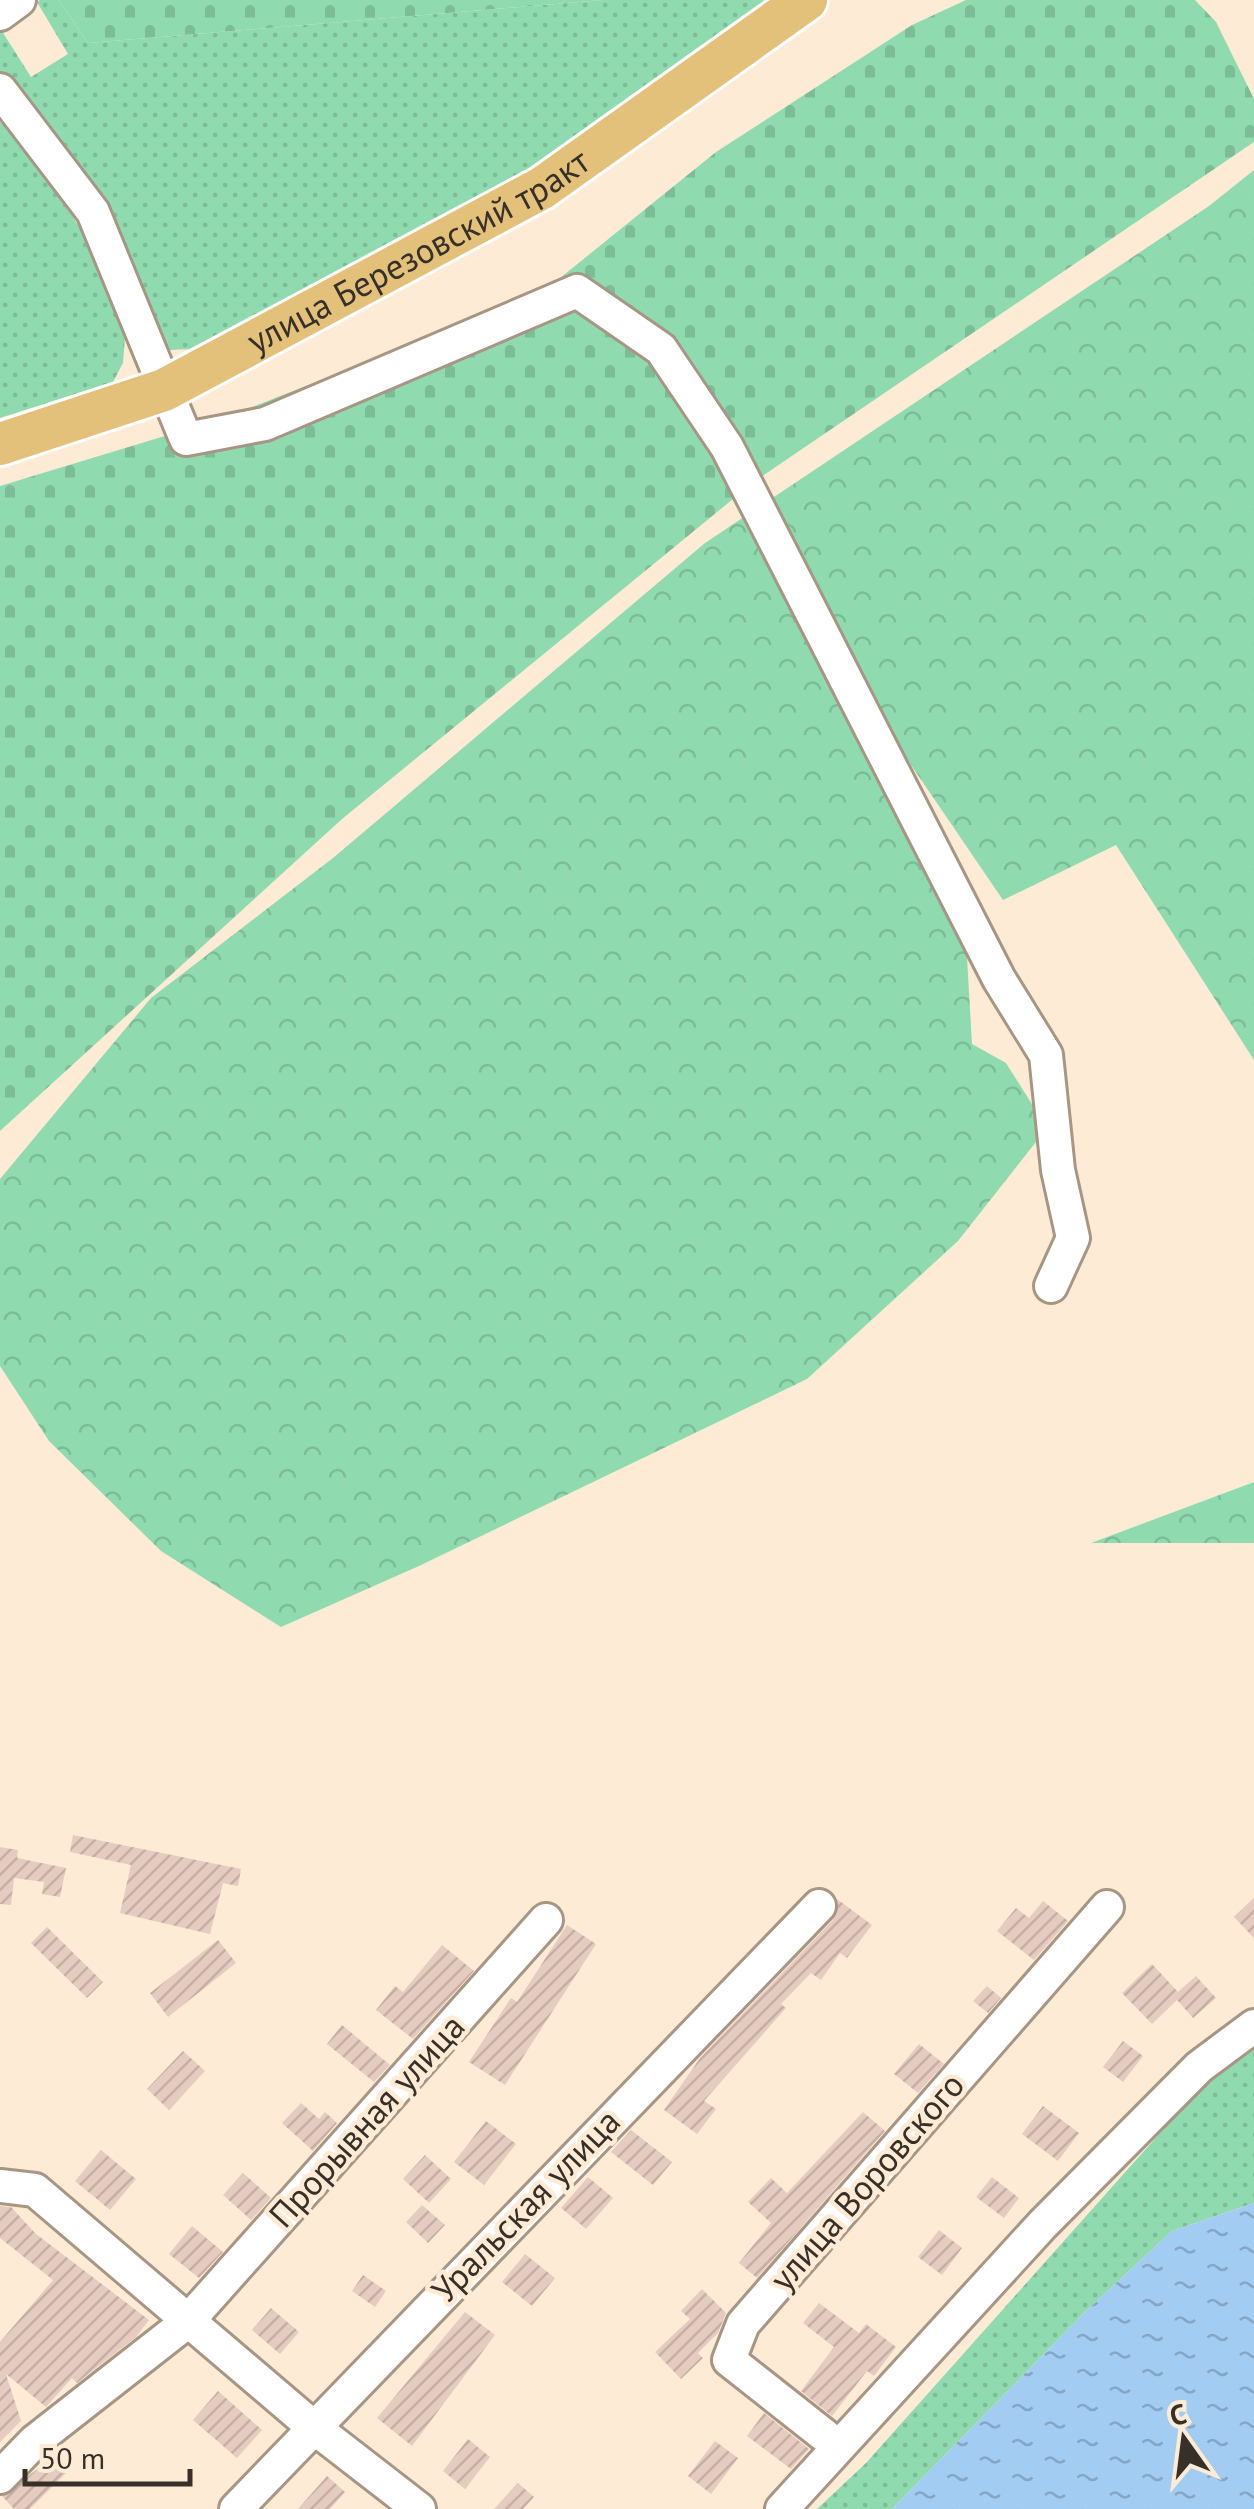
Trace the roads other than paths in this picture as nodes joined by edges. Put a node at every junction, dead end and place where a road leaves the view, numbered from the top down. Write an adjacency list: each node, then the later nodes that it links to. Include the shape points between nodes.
1 (19, 0): 3 (street)
2 (806, 0): 5 (main road, улица Березовский тракт, via 542,188)
3 (0, 14)
4 (0, 90): 5 (street, via 93,212)
5 (164, 390): 6 (main road, улица Березовский тракт); 7 (street, via 186,439 264,424 578,291 661,350 727,447 999,979 1046,1055 1073,1238)
6 (0, 444)
7 (1051, 1286)
8 (818, 1906): 14 (street, Уральская улица)
9 (1107, 1907): 15 (street, улица Воровского, via 743,2324 729,2360)
10 (546, 1920): 13 (street, Прорывная улица)
11 (1254, 2026): 15 (street, via 1199,2066)
12 (0, 2186): 13 (street, via 35,2190)
13 (188, 2322): 14 (street); 16 (street, Прорывная улица, via 35,2441)
14 (312, 2426): 17 (street, Уральская улица); 18 (street)
15 (838, 2446): 19 (street)
16 (0, 2477)
17 (236, 2509)
18 (419, 2509)
19 (782, 2509)

